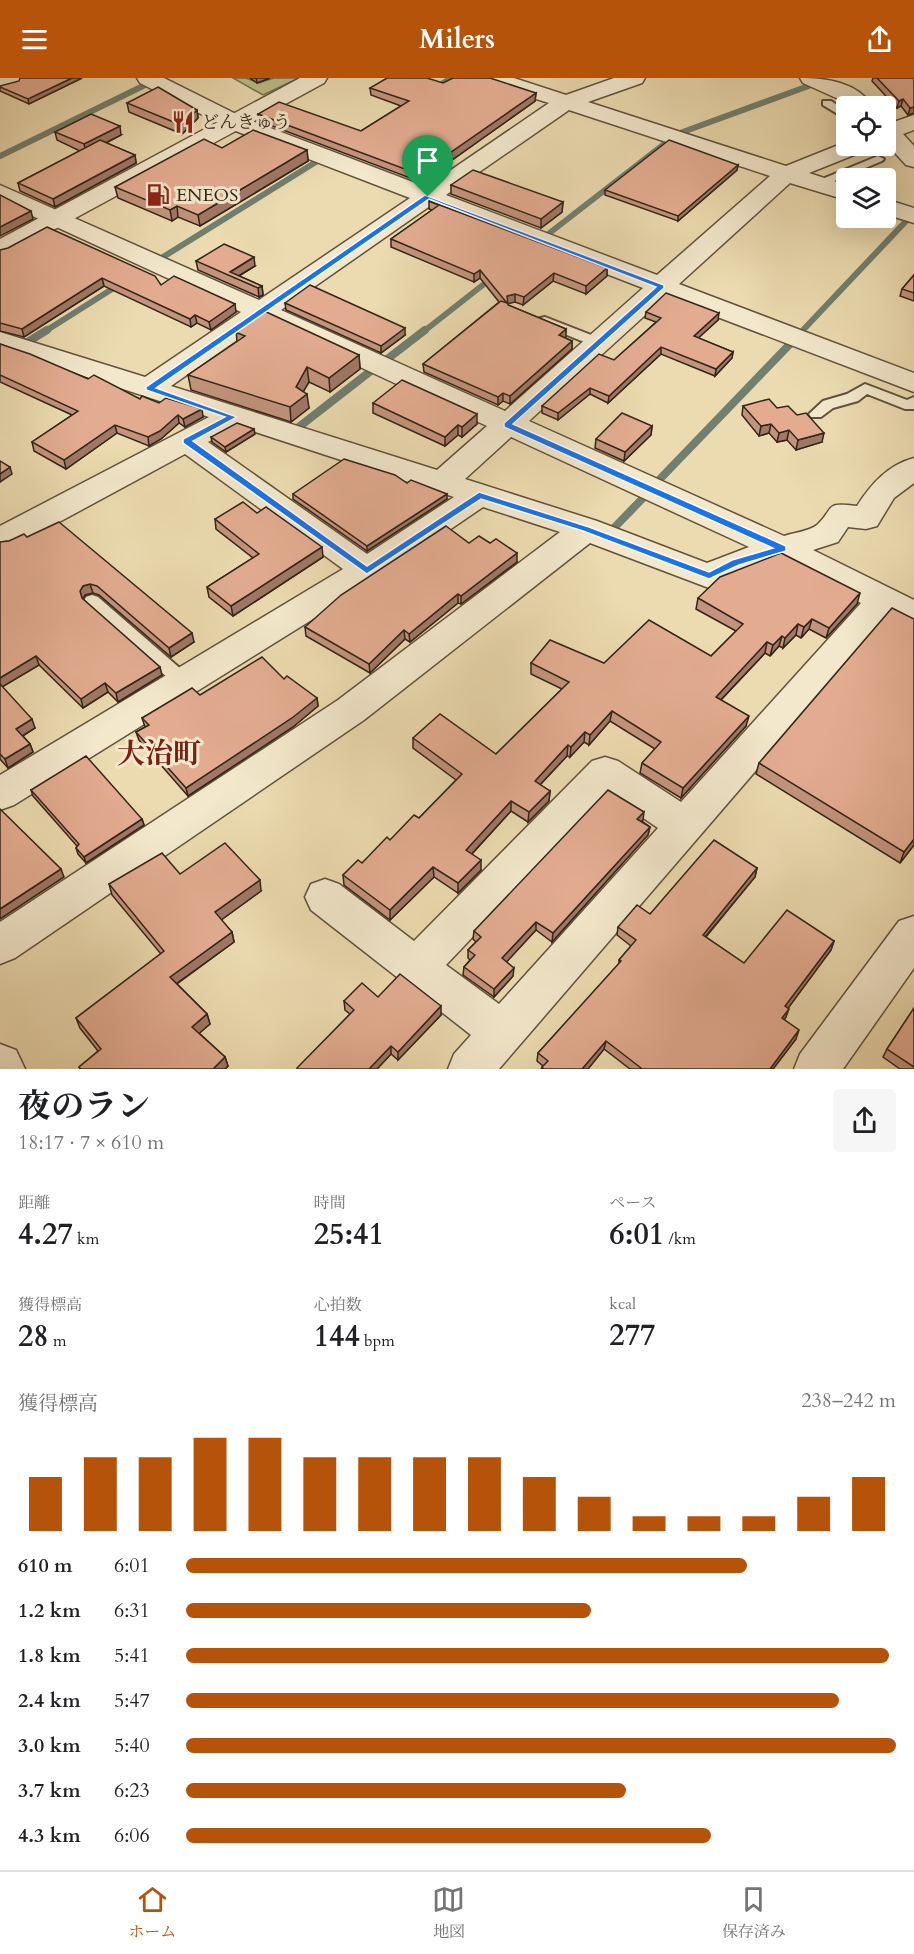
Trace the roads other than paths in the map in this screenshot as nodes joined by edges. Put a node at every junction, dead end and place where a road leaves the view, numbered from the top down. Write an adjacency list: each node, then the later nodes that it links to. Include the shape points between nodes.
1 (11, 78): 8 (street)
2 (316, 78): 14 (street)
3 (493, 78): 11 (street)
4 (634, 78): 11 (street)
5 (811, 78): 9 (street)
6 (836, 78): 10 (street)
7 (153, 79): 14 (street)
8 (0, 83)
9 (838, 96)
10 (847, 96)
11 (566, 102): 19 (street); 23 (street)
12 (827, 103): 13 (lane)
13 (836, 104)
14 (236, 123): 23 (street); 26 (street)
15 (896, 134): 18 (street)
16 (836, 154): 19 (street)
17 (878, 159): 20 (lane)
18 (914, 160)
19 (786, 174): 20 (street); 28 (street)
20 (816, 184): 21 (street)
21 (836, 190)
22 (0, 192): 26 (street)
23 (428, 197): 28 (street); 29 (street)
24 (896, 210): 25 (street)
25 (914, 216)
26 (56, 220): 27 (street); 29 (street)
27 (0, 249)
28 (662, 286): 32 (street); 34 (street)
29 (261, 312): 35 (street); 39 (street)
30 (530, 315): 32 (lane)
31 (13, 343): 33 (street); 35 (street)
32 (599, 343): 39 (street)
33 (0, 362)
34 (914, 383)
35 (149, 388): 38 (street)
36 (914, 401): 37 (lane, via 910,406 865,388 856,398 824,404)
37 (816, 414)
38 (232, 417): 40 (street); 42 (street)
39 (507, 425): 42 (street); 46 (street)
40 (187, 441): 45 (street); 47 (street)
41 (914, 468): 46 (street, via 882,491 866,518 840,515 827,534)
42 (443, 482): 43 (street)
43 (479, 495): 44 (street); 47 (street)
44 (586, 529): 46 (street, via 709,576 735,563); 55 (street, via 351,710)
45 (0, 540)
46 (783, 549): 49 (street)
47 (367, 570): 50 (street)
48 (92, 601): 50 (lane)
49 (899, 607): 52 (street)
50 (184, 682): 51 (street)
51 (2, 790)
52 (686, 825): 56 (street, via 605,772); 57 (street)
53 (325, 897): 56 (street)
54 (914, 933): 61 (street)
55 (0, 945)
56 (416, 967): 57 (street)
57 (502, 1034): 60 (street)
58 (0, 1065): 59 (street)
59 (3, 1069)
60 (470, 1069)
61 (816, 1069)

